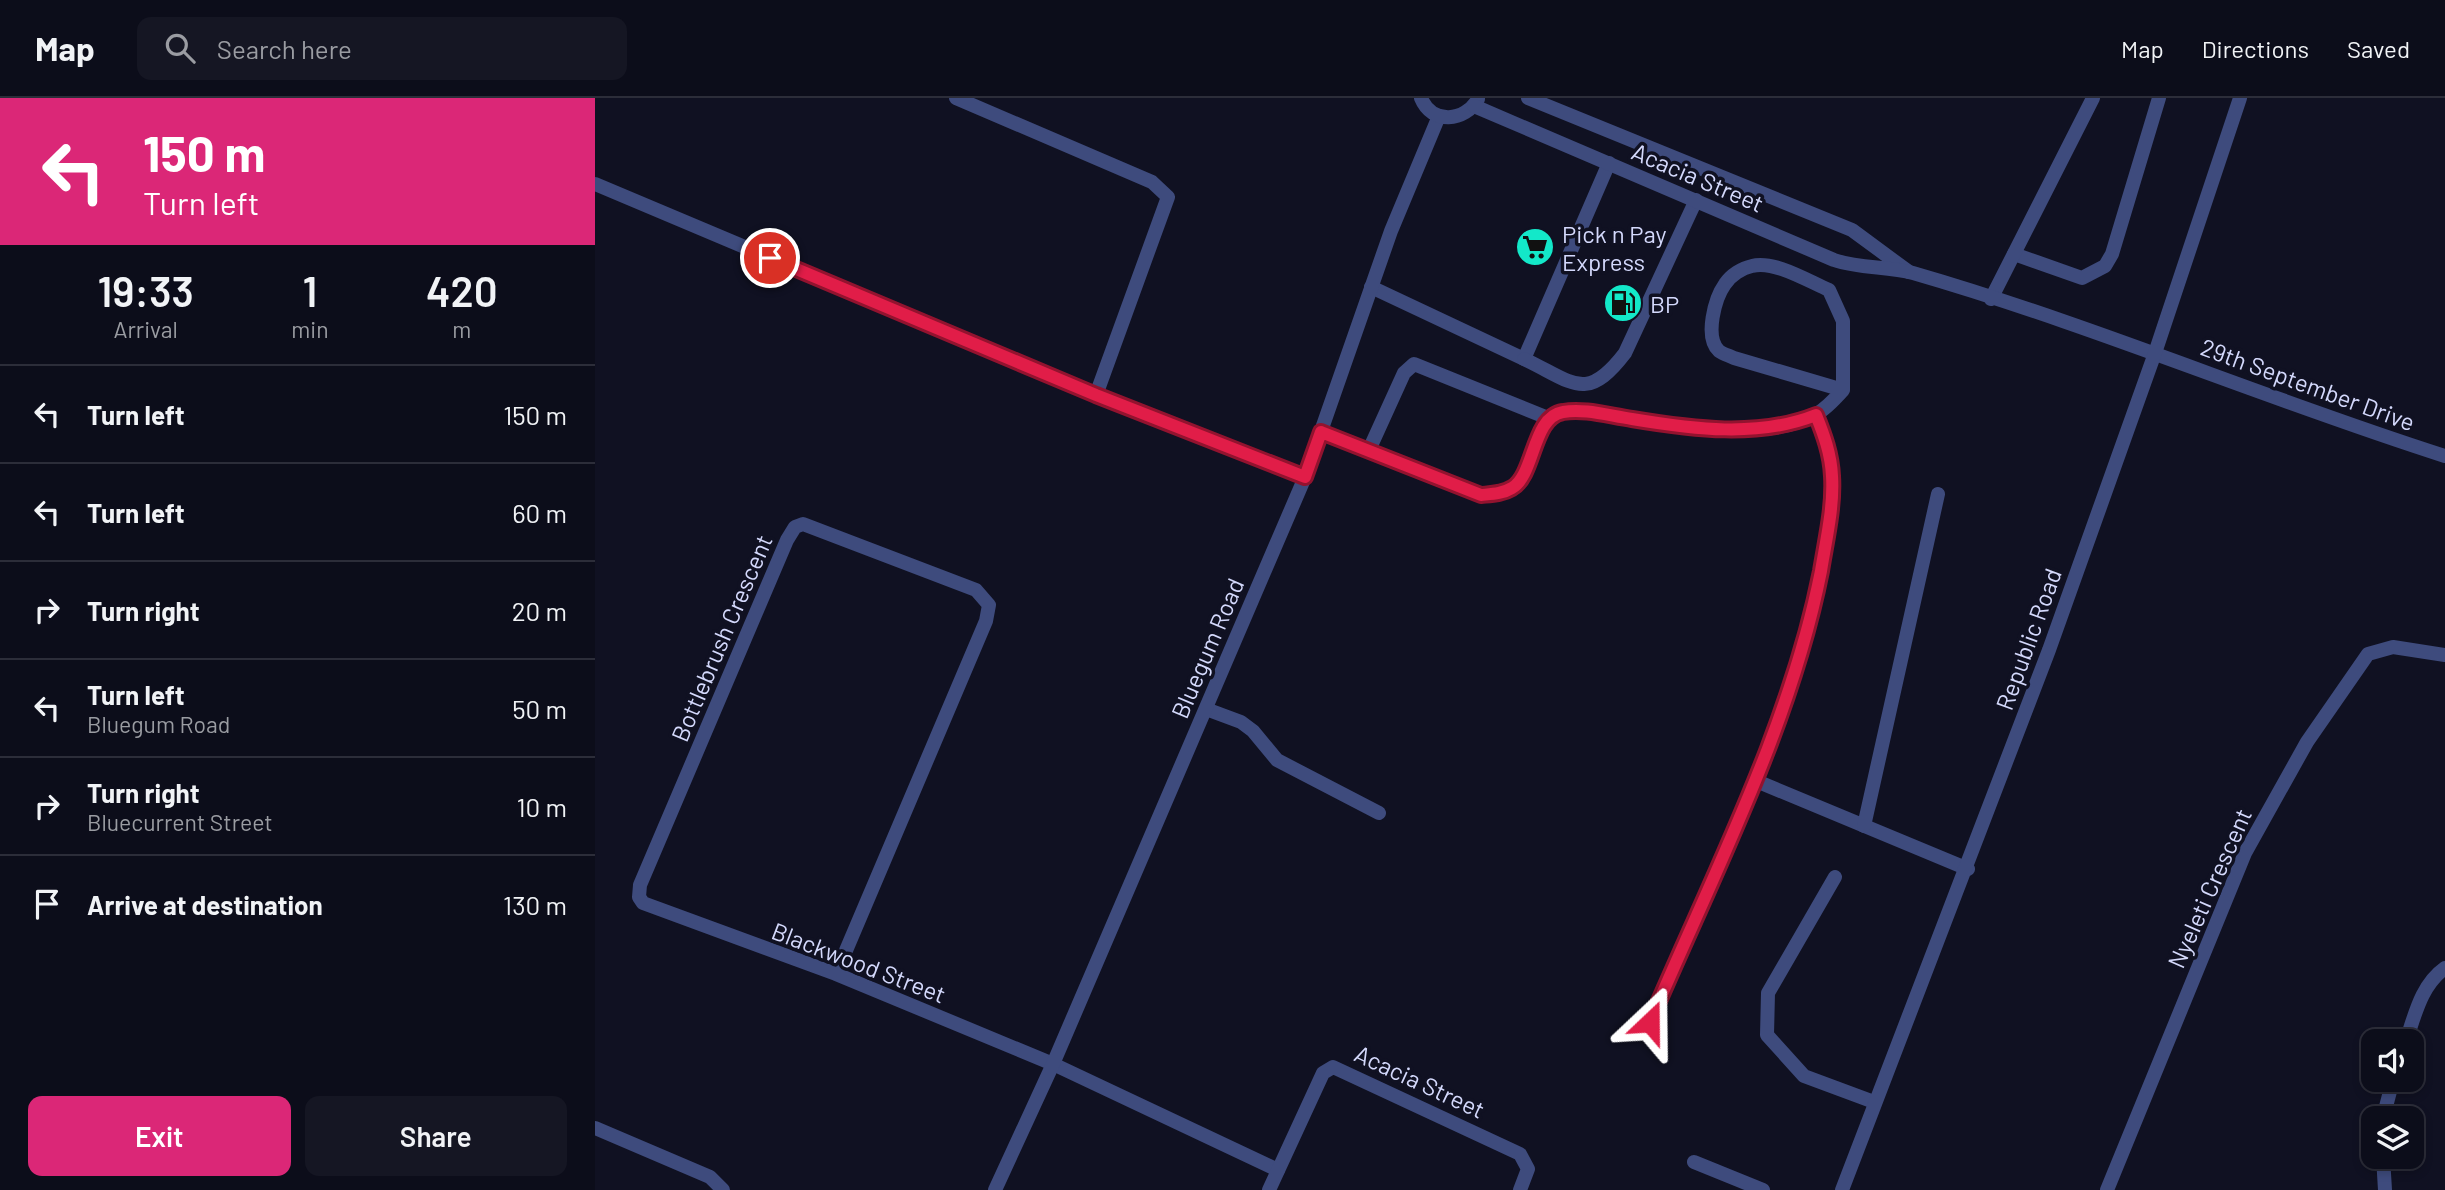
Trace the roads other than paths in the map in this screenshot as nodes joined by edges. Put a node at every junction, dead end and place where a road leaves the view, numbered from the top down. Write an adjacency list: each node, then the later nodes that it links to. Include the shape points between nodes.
1 (956, 98): 19 (street, via 1152,182 1168,197)
2 (1421, 98): 8 (street)
3 (1528, 98): 13 (street, Acacia Street, via 1852,230)
4 (2093, 98): 12 (street)
5 (2159, 98): 12 (street, via 2105,266 2082,278)
6 (2240, 98): 16 (street, Republic Road)
7 (1476, 102): 8 (street, via 1458,117); 9 (street, Acacia Street)
8 (1439, 116): 14 (street, Bluegum Road)
9 (1609, 163): 11 (street, Acacia Street); 17 (street)
10 (595, 184): 19 (street)
11 (1696, 200): 13 (street, Acacia Street, via 1854,267); 17 (street, via 1629,345 1608,375 1580,386)
12 (2014, 254): 15 (street)
13 (1909, 272): 15 (street, Acacia Street)
14 (1371, 287): 17 (street); 22 (street, Bluegum Road)
15 (1991, 299): 16 (street, Acacia Street)
16 (2155, 353): 24 (street, 29th September Drive); 32 (street, Republic Road)
17 (1524, 359)
18 (1843, 390): 18 (street, via 1843,321 1829,289 1770,266 1753,265 1724,285 1713,316 1712,338 1719,350); 20 (street)
19 (1096, 395): 25 (street)
20 (1816, 415): 21 (street, via 1780,426 1732,429 1679,427 1582,411); 29 (street, via 1829,448 1832,478 1827,536 1801,654)
21 (1548, 418): 23 (street, via 1515,487 1502,493 1481,495); 23 (street, via 1414,364 1404,373)
22 (1321, 432): 23 (street); 25 (street, Bluegum Road)
23 (1369, 450)
24 (2445, 456)
25 (1305, 477): 28 (street, Bluegum Road)
26 (1938, 494): 31 (street)
27 (2445, 655): 51 (street, Nyeleti Crescent, via 2393,647 2368,654 2307,742 2245,853)
28 (1206, 709): 30 (street, via 1247,726 1277,760); 39 (street, Bluegum Road)
29 (1754, 780): 31 (street); 37 (street)
30 (1378, 813)
31 (1864, 826): 32 (street)
32 (1968, 869): 40 (street, Republic Road)
33 (1835, 877): 40 (street, via 1768,993 1767,1035 1804,1076)
34 (647, 906): 36 (street, Blackwood Street); 36 (street, Bottlebrush Crescent, via 639,897 640,886 787,540 799,524 808,524 976,590 989,605)
35 (2445, 968): 38 (street, via 2424,992)
36 (836, 974): 39 (street, Blackwood Street)
37 (1650, 1022)
38 (2410, 1029)
39 (1053, 1064): 44 (street); 46 (street, Bluegum Road)
40 (1874, 1102): 50 (street, Republic Road)
41 (595, 1128): 45 (street, via 710,1177)
42 (1694, 1163): 49 (street)
43 (2384, 1169): 52 (street)
44 (1278, 1170): 47 (street, Acacia Street); 48 (street, Acacia Street, via 1323,1073 1333,1067 1520,1154 1528,1169)
45 (723, 1190)
46 (995, 1190)
47 (1269, 1190)
48 (1520, 1190)
49 (1763, 1190)
50 (1842, 1190)
51 (2107, 1190)
52 (2385, 1190)

